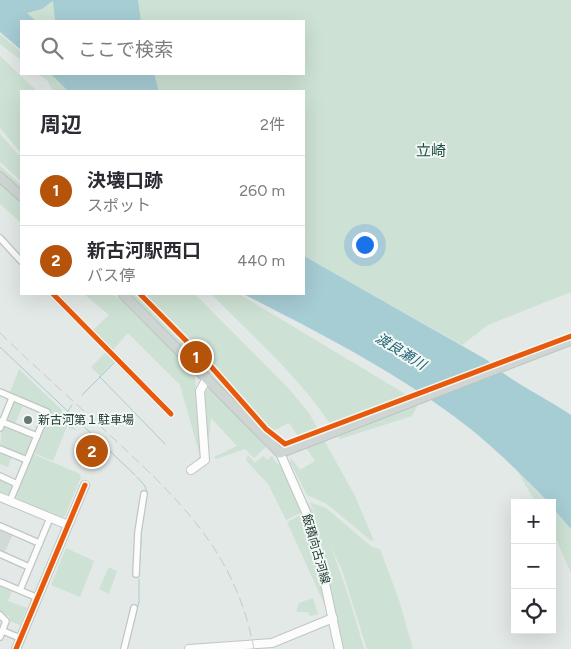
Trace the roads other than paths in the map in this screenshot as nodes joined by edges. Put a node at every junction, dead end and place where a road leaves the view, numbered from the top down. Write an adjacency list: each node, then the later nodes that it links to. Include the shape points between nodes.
1 (0, 178): 2 (main road)
2 (20, 195)
3 (0, 238): 4 (street)
4 (20, 260)
5 (55, 295): 11 (street)
6 (124, 295): 8 (main road)
7 (571, 340): 15 (main road)
8 (207, 378): 15 (main road); 17 (street, via 200,392 205,460)
9 (0, 392): 10 (street)
10 (12, 398): 12 (street); 13 (street, via 46,412)
11 (171, 414)
12 (1, 423): 13 (street)
13 (37, 436): 16 (street)
14 (0, 449): 16 (street)
15 (283, 451): 36 (street, 飯積向古河線, via 306,512)
16 (27, 460): 19 (street)
17 (191, 470)
18 (0, 476): 19 (street)
19 (17, 484): 23 (street)
20 (85, 484): 25 (street)
21 (144, 494): 30 (street)
22 (0, 497): 23 (street)
23 (10, 501): 24 (street)
24 (50, 518): 25 (street); 27 (street)
25 (68, 525): 33 (street)
26 (0, 526): 27 (street)
27 (39, 543): 29 (street)
28 (0, 554): 29 (street)
29 (29, 567): 32 (street)
30 (136, 574)
31 (0, 582): 32 (street)
32 (20, 590): 33 (street)
33 (38, 598): 38 (street)
34 (134, 608): 41 (street)
35 (0, 615): 37 (street, via 6,618)
36 (333, 618): 39 (street, via 272,644); 43 (street, 飯積向古河線)
37 (1, 634): 38 (street)
38 (20, 638): 40 (street)
39 (241, 648): 42 (street)
40 (16, 649)
41 (124, 649)
42 (189, 649)
43 (339, 649)

